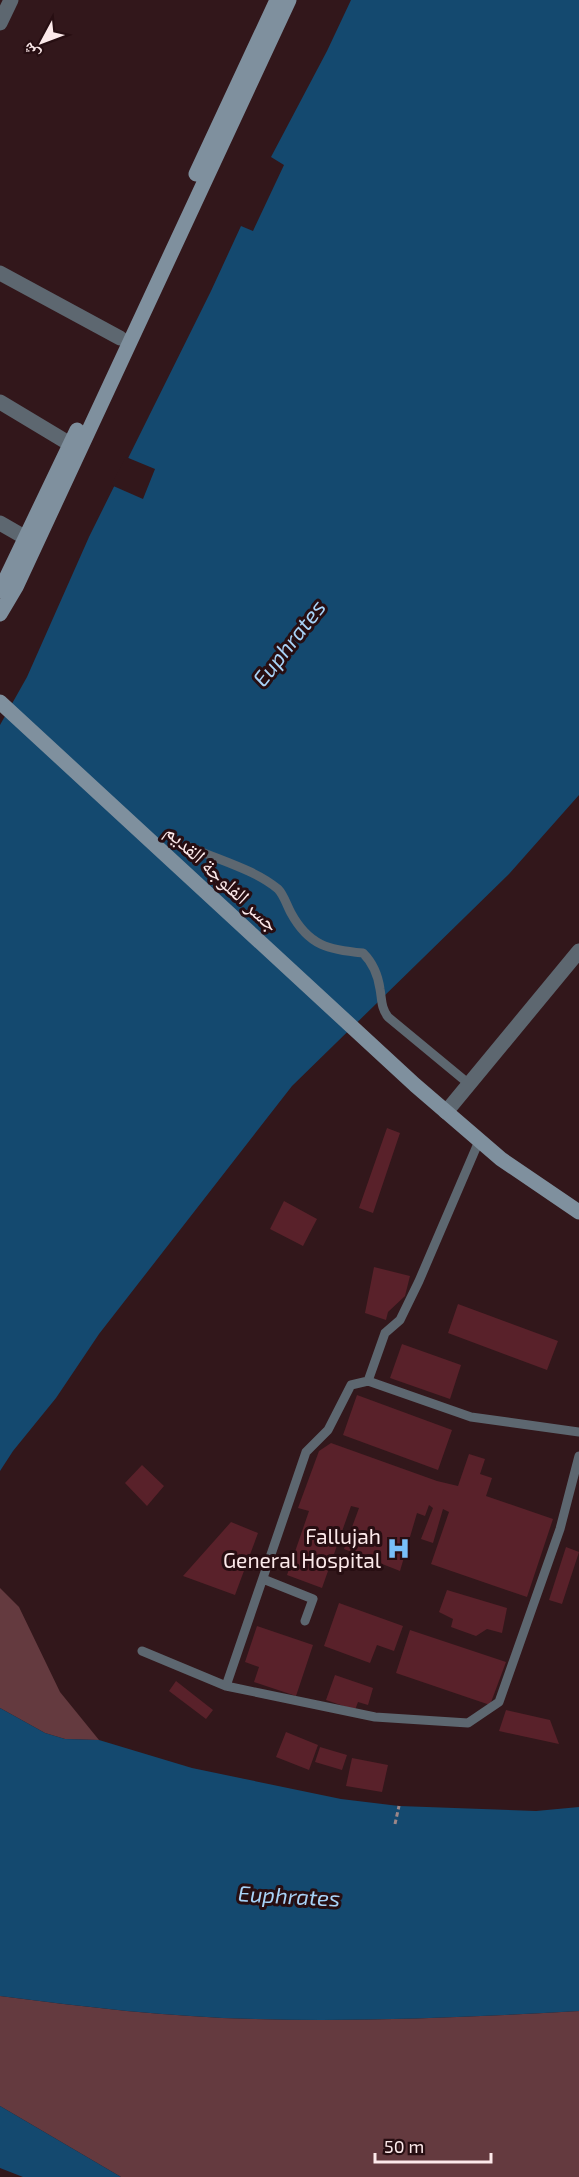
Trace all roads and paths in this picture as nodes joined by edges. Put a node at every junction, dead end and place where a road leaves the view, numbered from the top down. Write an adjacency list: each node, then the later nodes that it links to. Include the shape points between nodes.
1 (277, 0): 4 (street)
2 (289, 0): 10 (street)
3 (0, 273): 4 (street)
4 (120, 338): 6 (street)
5 (0, 402): 6 (street)
6 (70, 444): 8 (street)
7 (0, 523): 8 (street)
8 (26, 538): 9 (street)
9 (0, 591)
10 (0, 614)
11 (0, 702): 15 (street, جسر الفلوجة القديم)
12 (190, 847): 14 (lane, via 256,875 280,890 300,928 312,940 336,951 363,953 373,963 382,1010)
13 (579, 951): 14 (street)
14 (469, 1084): 15 (street)
15 (446, 1112): 16 (street, جسر الفلوجة القديم)
16 (479, 1140): 17 (street, جسر الفلوجة القديم); 18 (lane, via 400,1320 386,1333)
17 (579, 1212)
18 (368, 1381): 19 (lane, via 471,1417); 21 (lane, via 351,1385 328,1430 306,1452)
19 (579, 1432)
20 (579, 1456): 24 (lane, via 560,1529 499,1702 468,1723 375,1717)
21 (263, 1579): 22 (lane, via 313,1599); 24 (lane)
22 (305, 1621)
23 (142, 1651): 24 (lane)
24 (226, 1686)
25 (399, 1806): 26 (path)
26 (395, 1824)

